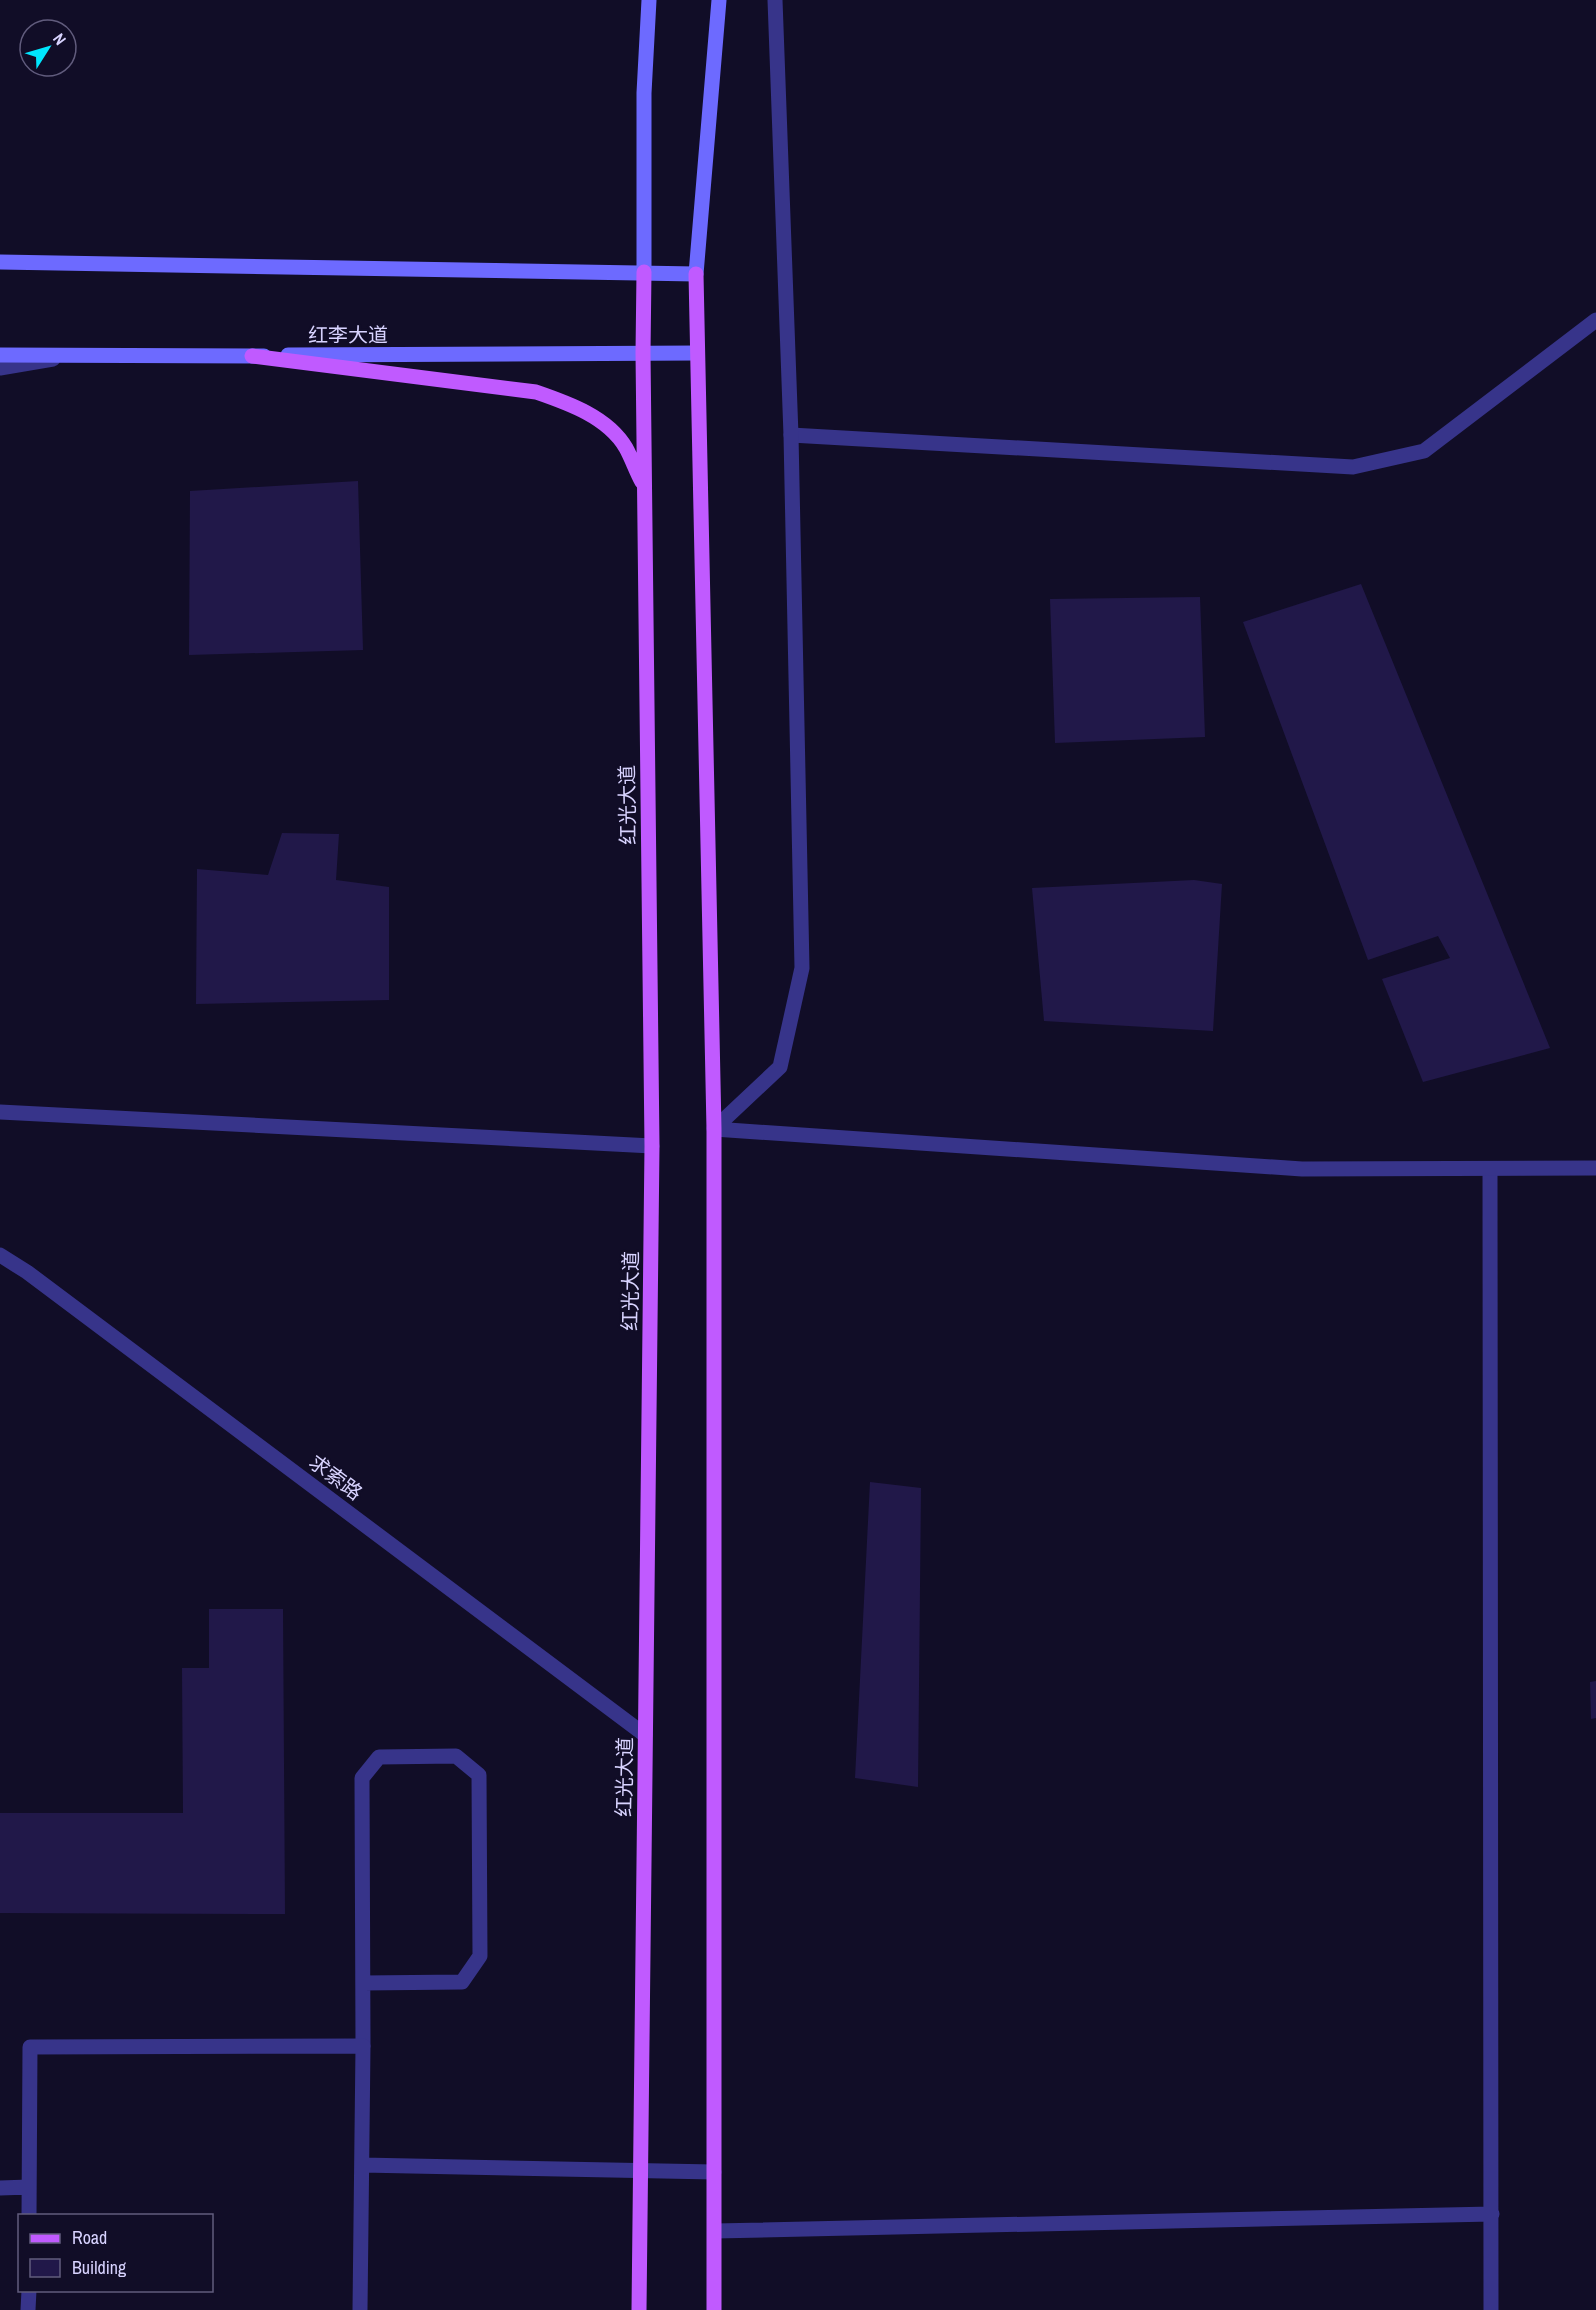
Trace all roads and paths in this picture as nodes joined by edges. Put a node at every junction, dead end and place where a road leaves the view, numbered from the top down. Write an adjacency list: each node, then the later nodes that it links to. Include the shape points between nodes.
1 (649, 0): 5 (main road, via 644,93)
2 (719, 0): 6 (main road)
3 (775, 0): 14 (street)
4 (0, 262): 5 (main road)
5 (645, 272): 6 (main road); 8 (main road, 红光大道)
6 (696, 274): 9 (main road)
7 (1596, 320): 14 (street, via 1424,451 1353,467)
8 (643, 353): 9 (main road, 红李大道); 12 (main road, 红李大道); 15 (main road, 红光大道)
9 (697, 353): 17 (main road)
10 (0, 355): 11 (main road, 红李大道)
11 (68, 356): 12 (main road, 红李大道); 13 (street)
12 (252, 356): 15 (main road, via 536,392 573,404 602,423 625,446)
13 (0, 368)
14 (791, 435): 17 (street, via 801,968 780,1067)
15 (645, 489): 18 (main road, 红光大道)
16 (0, 1112): 18 (street)
17 (714, 1129): 19 (street, via 1302,1169); 27 (main road)
18 (652, 1146): 22 (main road, 红光大道)
19 (1490, 1168): 20 (street); 31 (street)
20 (1596, 1168)
21 (0, 1255): 22 (street, 求索路)
22 (645, 1735): 26 (main road, 红光大道)
23 (363, 1983): 23 (street, via 362,1778 379,1756 456,1756 479,1775 480,1956 462,1982); 24 (street)
24 (363, 2046): 25 (street); 28 (street, via 30,2047)
25 (362, 2165): 26 (street); 35 (street)
26 (640, 2172): 27 (street); 36 (main road, 红光大道)
27 (714, 2172): 32 (main road)
28 (29, 2187): 29 (street); 30 (street)
29 (0, 2188)
30 (29, 2214)
31 (1492, 2214): 32 (street); 38 (street)
32 (715, 2231): 37 (main road)
33 (28, 2292): 34 (street)
34 (28, 2310)
35 (360, 2310)
36 (639, 2310)
37 (714, 2310)
38 (1491, 2310)

